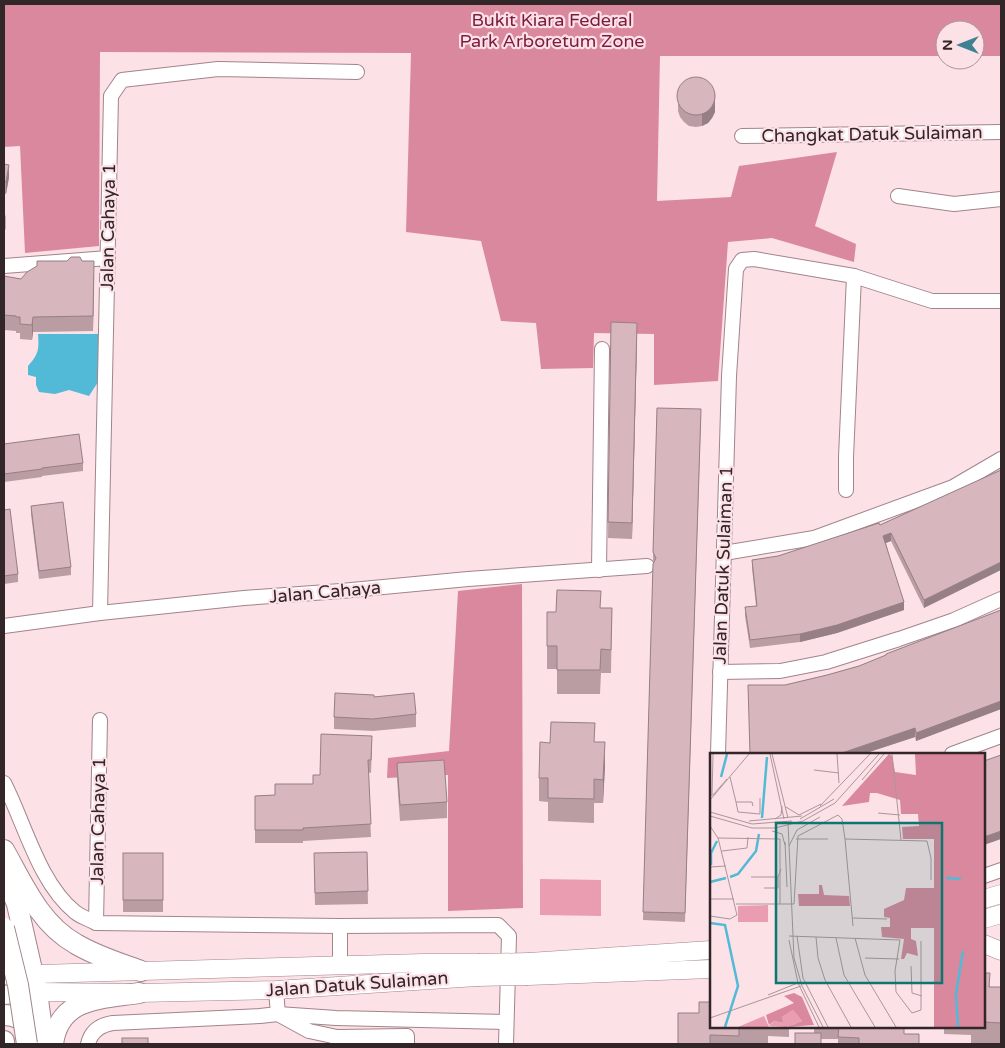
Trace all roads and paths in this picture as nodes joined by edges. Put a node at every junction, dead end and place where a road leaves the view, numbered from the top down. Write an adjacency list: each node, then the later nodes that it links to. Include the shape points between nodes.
1 (357, 72): 6 (street, Jalan Cahaya 1, via 218,69 122,80 111,96)
2 (1001, 132): 3 (street, Changkat Datuk Sulaiman)
3 (742, 136)
4 (898, 196): 5 (street, via 954,204)
5 (1001, 199)
6 (108, 258): 7 (street); 17 (street, Jalan Cahaya 1)
7 (4, 266)
8 (854, 276): 9 (street, via 932,301); 12 (street); 13 (street, Jalan Datuk Sulaiman 1, via 754,259 742,260 736,270 729,376)
9 (1001, 302)
10 (602, 349): 15 (street)
11 (1001, 459): 13 (street, via 953,488 814,538)
12 (846, 490)
13 (724, 553): 19 (street, Jalan Datuk Sulaiman 1)
14 (647, 566): 15 (street, Jalan Cahaya)
15 (598, 570): 17 (street, Jalan Cahaya)
16 (1001, 599): 19 (street, via 954,620 826,662 780,671)
17 (100, 612): 18 (street, Jalan Cahaya)
18 (4, 626)
19 (720, 672): 22 (street, Jalan Datuk Sulaiman 1)
20 (100, 720): 34 (street, Jalan Cahaya 1)
21 (1001, 736): 23 (street)
22 (718, 753)
23 (955, 753)
24 (4, 783): 34 (street, via 51,886 77,914)
25 (4, 850): 44 (highway, via 44,918 58,932 88,950)
26 (1001, 870): 28 (street)
27 (4, 873): 31 (highway)
28 (985, 876)
29 (1001, 894): 30 (main road)
30 (985, 899)
31 (17, 904): 36 (highway); 46 (highway)
32 (1001, 914): 33 (main road)
33 (985, 919)
34 (96, 923): 35 (street)
35 (340, 926): 40 (street); 52 (street, via 498,925 509,936)
36 (4, 928): 54 (highway, bridge, via 18,984)
37 (985, 944): 39 (main road)
38 (710, 950): 41 (main road, Jalan Datuk Sulaiman)
39 (1001, 951)
40 (340, 966): 43 (main road, Jalan Datuk Sulaiman, via 423,963); 44 (main road, Jalan Datuk Sulaiman)
41 (529, 969): 42 (main road, Jalan Datuk Sulaiman); 43 (main road, Jalan Datuk Sulaiman, bridge)
42 (710, 969)
43 (477, 970): 47 (main road, Jalan Datuk Sulaiman)
44 (141, 971): 46 (main road, Jalan Datuk Sulaiman)
45 (4, 975): 46 (main road, Jalan Datuk Sulaiman)
46 (35, 983): 48 (main road, Jalan Datuk Sulaiman); 49 (main road, Jalan Datuk Sulaiman); 55 (highway)
47 (276, 990): 48 (main road, Jalan Datuk Sulaiman); 50 (street)
48 (138, 993): 56 (highway, via 75,1007 59,1023)
49 (4, 996)
50 (278, 1014): 52 (street); 53 (street, via 309,1031); 57 (street, via 106,1024 92,1034)
51 (4, 1015): 55 (highway, via 12,1015 25,1022)
52 (506, 1022): 59 (street)
53 (337, 1041): 58 (street, via 407,1036)
54 (27, 1044)
55 (43, 1044)
56 (53, 1044)
57 (88, 1044)
58 (406, 1044)
59 (506, 1044)

